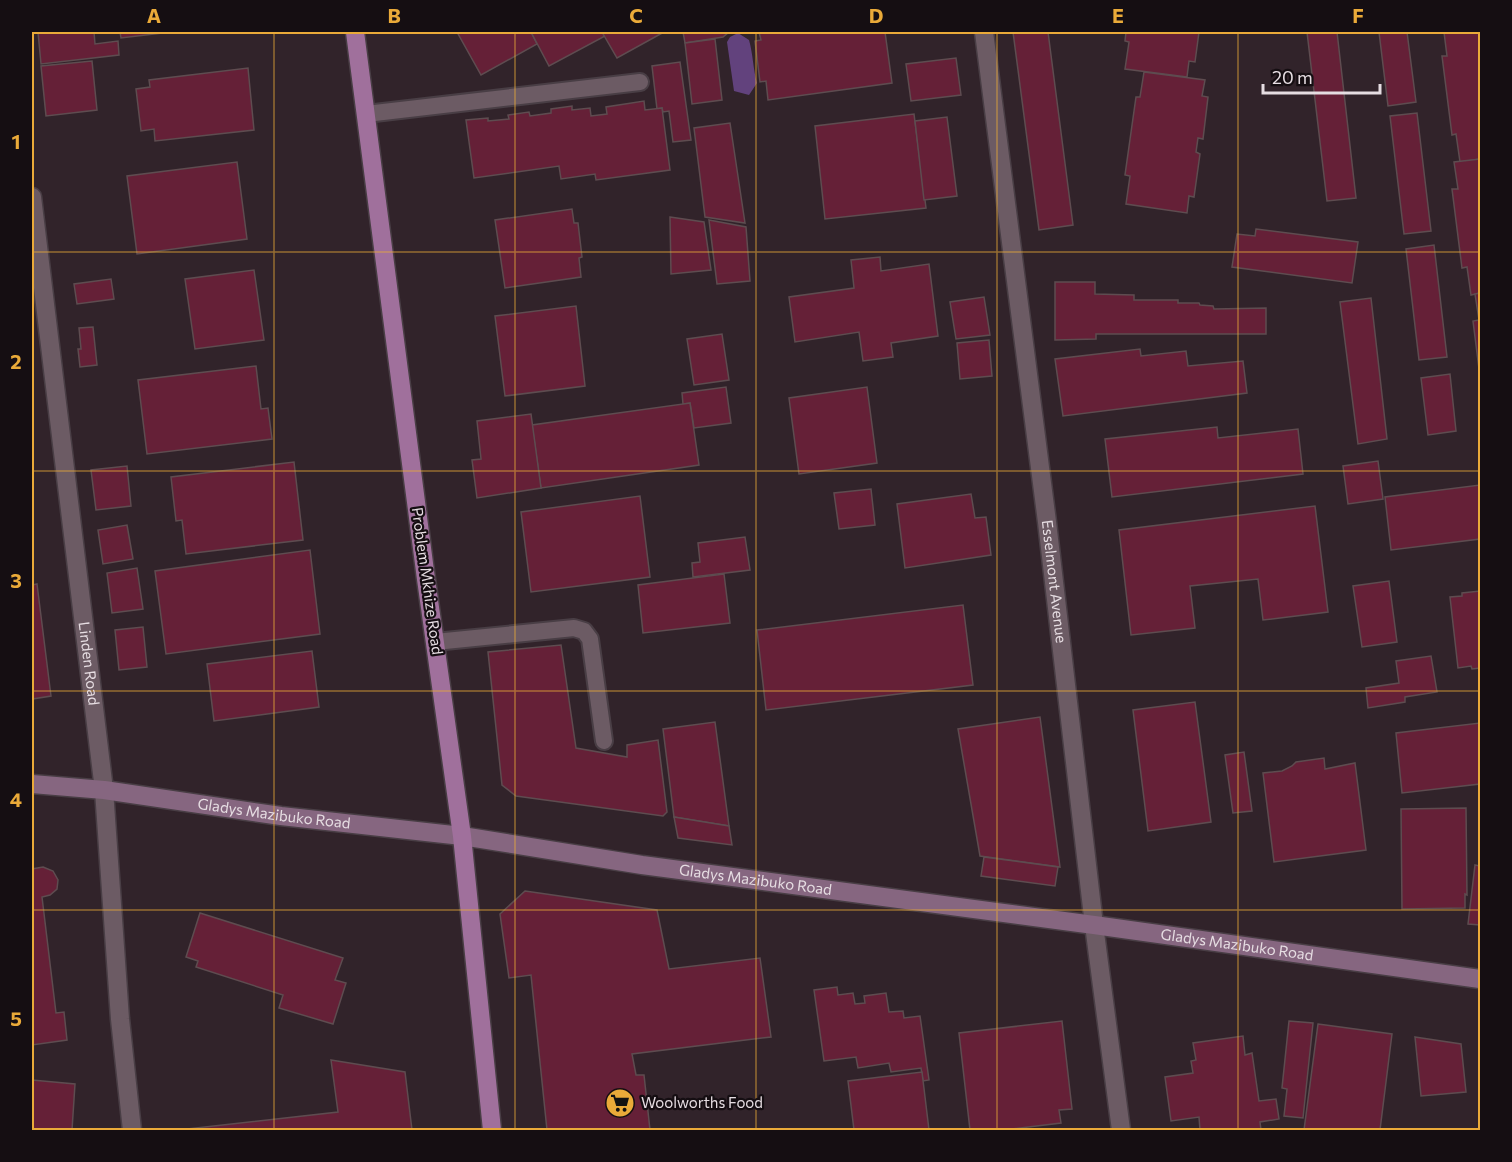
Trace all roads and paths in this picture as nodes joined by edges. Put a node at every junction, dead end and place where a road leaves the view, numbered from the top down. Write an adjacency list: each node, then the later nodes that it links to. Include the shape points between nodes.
1 (356, 32): 4 (main road, Problem Mkhize Road)
2 (984, 32): 11 (street, Esselmont Avenue)
3 (640, 82): 4 (lane)
4 (366, 114): 6 (main road, Problem Mkhize Road)
5 (32, 197): 9 (street, Linden Road)
6 (435, 642): 7 (lane, via 574,628 585,631 590,639); 10 (main road, Problem Mkhize Road)
7 (604, 741)
8 (32, 784): 9 (street, Gladys Mazibuko Road)
9 (104, 790): 10 (street, Gladys Mazibuko Road, via 281,816); 13 (street, Linden Road)
10 (462, 836): 11 (street, Gladys Mazibuko Road, via 642,865); 14 (main road, Problem Mkhize Road)
11 (1094, 925): 12 (street, Gladys Mazibuko Road); 15 (street, Esselmont Avenue)
12 (1480, 980)
13 (132, 1131)
14 (492, 1131)
15 (1121, 1131)

